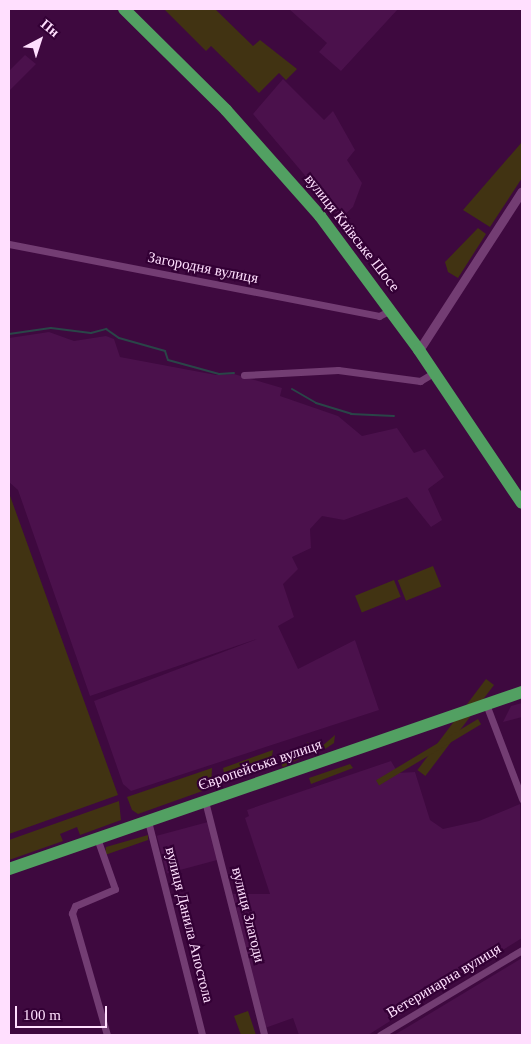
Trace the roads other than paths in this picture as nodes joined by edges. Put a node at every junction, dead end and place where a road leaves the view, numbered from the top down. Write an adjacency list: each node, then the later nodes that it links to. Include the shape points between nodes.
1 (124, 9): 4 (highway, вулиця Київське Шосе, via 275,163)
2 (522, 191): 5 (street)
3 (9, 244): 4 (street, Загородня вулиця, via 379,316)
4 (391, 310): 5 (highway, вулиця Київське Шосе)
5 (419, 350): 6 (highway, вулиця Київське Шосе)
6 (435, 372): 7 (street, via 420,381 338,370); 8 (highway, вулиця Київське Шосе)
7 (244, 374)
8 (522, 503)
9 (522, 692): 10 (highway, Європейська вулиця)
10 (486, 704): 11 (street); 12 (highway, Європейська вулиця)
11 (522, 799)
12 (205, 801): 13 (highway, Європейська вулиця); 19 (street, вулиця Злагоди)
13 (148, 821): 14 (highway, Європейська вулиця); 18 (street, вулиця Данила Апостола)
14 (98, 838): 15 (highway, Європейська вулиця); 17 (street, via 115,889 75,906 72,913)
15 (9, 869)
16 (522, 950): 20 (street, Ветеринарна вулиця)
17 (107, 1035)
18 (202, 1035)
19 (264, 1035)
20 (380, 1035)

